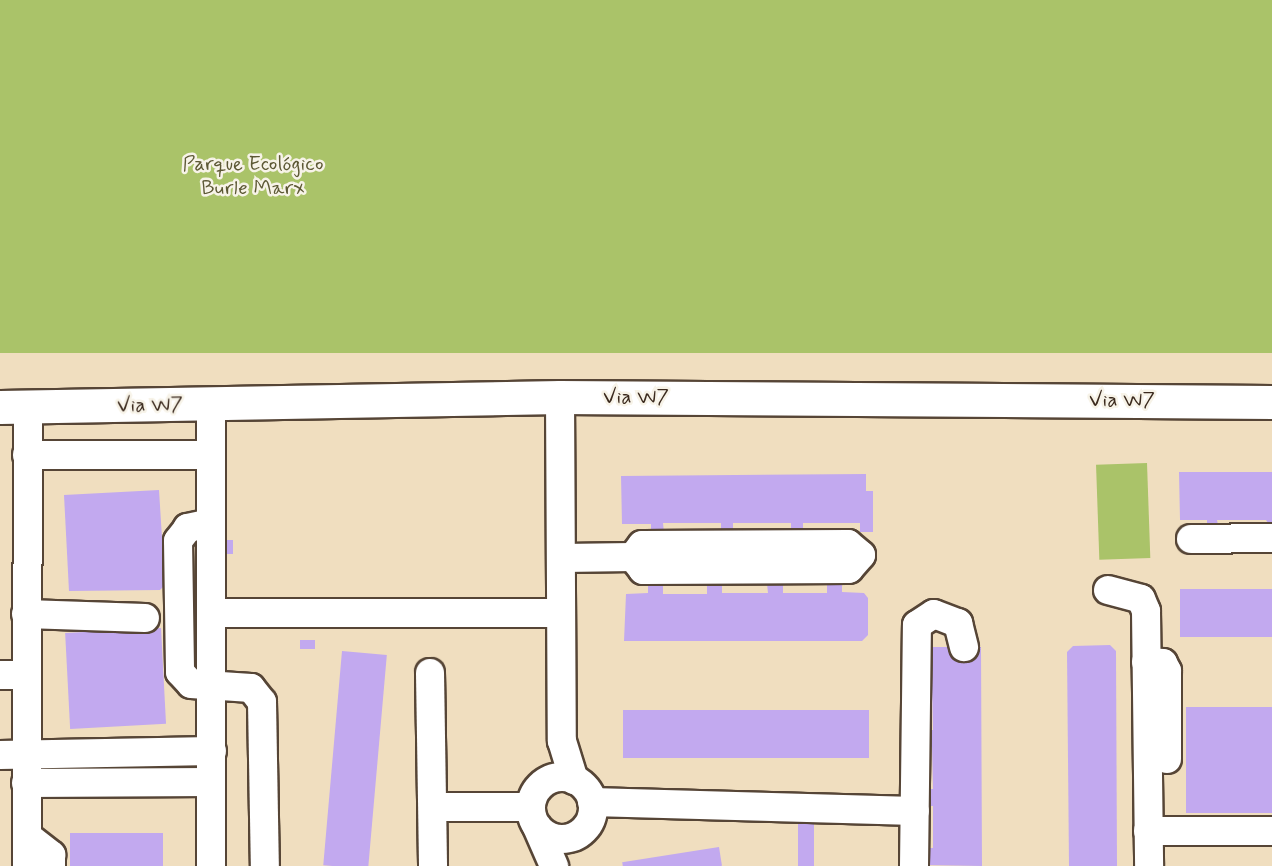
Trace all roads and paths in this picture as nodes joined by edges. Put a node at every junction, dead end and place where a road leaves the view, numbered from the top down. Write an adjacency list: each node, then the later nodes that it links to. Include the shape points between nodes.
1 (560, 396): 2 (main road, Via W7); 3 (main road, Via W7); 11 (street)
2 (1272, 402)
3 (211, 404): 4 (main road, Via W7); 6 (street)
4 (14, 407): 5 (street)
5 (27, 455): 6 (street); 15 (street)
6 (211, 455): 7 (street)
7 (211, 523): 13 (street); 20 (street, via 188,528 178,541 180,672 191,684)
8 (1272, 538): 9 (street)
9 (1191, 539)
10 (633, 557): 10 (street, via 643,570 849,569 861,555 848,544 642,544); 11 (street)
11 (563, 558): 14 (street)
12 (1108, 590): 31 (street, via 1141,598 1146,662 1163,663 1167,671)
13 (212, 613): 14 (street); 20 (street)
14 (561, 613): 21 (street)
15 (26, 614): 16 (street); 19 (street)
16 (144, 618)
17 (964, 647): 30 (street, via 958,623 934,614 917,625)
18 (430, 673): 29 (street)
19 (13, 675): 23 (street)
20 (212, 688): 22 (street); 38 (street, via 245,686 262,702)
21 (562, 741): 24 (street); 28 (street)
22 (212, 751): 23 (street); 25 (street)
23 (13, 753): 26 (street)
24 (574, 780): 27 (street); 28 (street, via 556,778)
25 (211, 782): 26 (street); 37 (street)
26 (26, 783): 33 (street)
27 (592, 802): 30 (street); 34 (street, via 589,823)
28 (536, 806): 29 (street); 34 (street, via 554,838); 40 (street)
29 (433, 807): 39 (street)
30 (915, 811): 42 (street)
31 (1157, 831): 32 (street); 43 (street); 44 (street)
32 (1272, 831)
33 (27, 836): 35 (street); 36 (street, via 51,855)
34 (574, 837): 41 (street)
35 (27, 866)
36 (51, 866)
37 (211, 866)
38 (265, 866)
39 (433, 866)
40 (554, 866)
41 (566, 866)
42 (914, 866)
43 (1149, 866)
44 (1167, 866)

